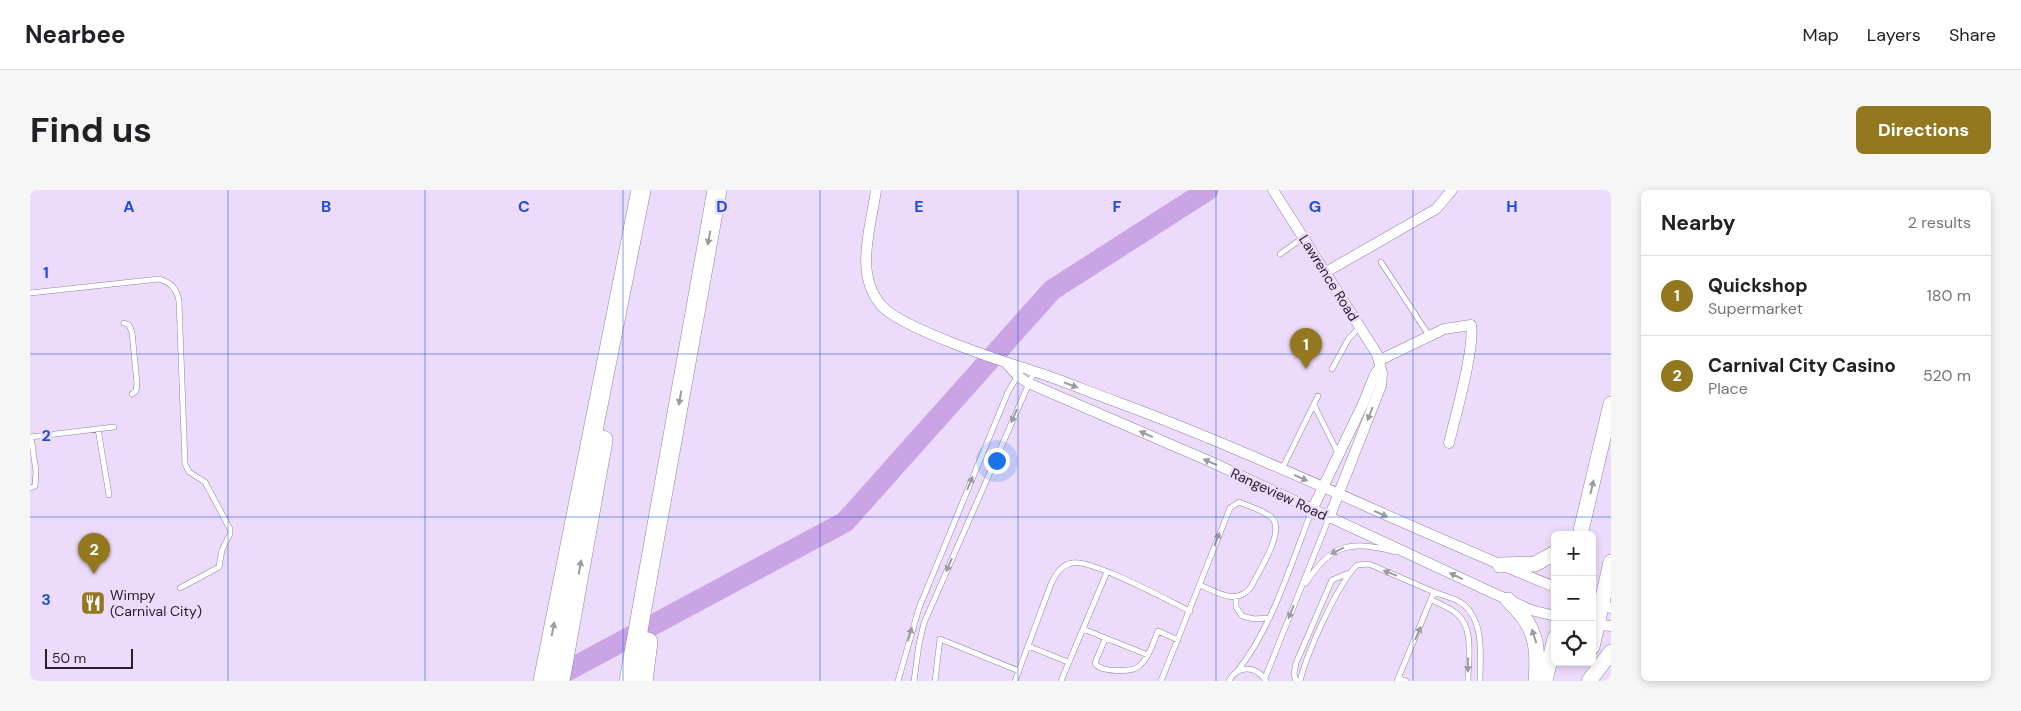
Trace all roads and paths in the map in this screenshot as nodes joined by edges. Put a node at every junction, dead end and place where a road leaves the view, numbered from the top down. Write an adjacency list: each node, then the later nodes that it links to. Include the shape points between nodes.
1 (641, 190): 72 (highway, one-way to 1)
2 (649, 190): 72 (highway, one-way to 2)
3 (717, 190): 67 (highway, one-way to 67, via 665,479)
4 (876, 190): 17 (street, Rangeview Road, via 866,272 867,282 884,309 897,318 1008,364)
5 (1273, 190): 7 (street, Lawrence Road)
6 (1452, 190): 10 (street, via 1432,212)
7 (1304, 237): 8 (lane); 10 (street, Lawrence Road)
8 (1280, 254)
9 (1381, 262): 14 (lane)
10 (1326, 272): 13 (street, Lawrence Road)
11 (30, 293): 47 (lane, via 159,280 170,283 178,294 184,460 189,472 205,482 230,530 222,550 220,567)
12 (124, 323): 20 (lane, via 132,332 136,363 137,389)
13 (1360, 327): 15 (street, Lawrence Road); 16 (lane, via 1349,338)
14 (1430, 337): 15 (street); 27 (street, via 1448,328 1470,324 1472,334 1468,360)
15 (1380, 364): 28 (street); 33 (street, one-way to 33, via 1381,386)
16 (1332, 369)
17 (1020, 372): 18 (street, Rangeview Road); 19 (street, Rangeview Road); 78 (lane, one-way to 17, via 919,608 1008,392)
18 (1034, 372): 19 (lane); 29 (street, Rangeview Road, one-way to 29, via 1212,438)
19 (1028, 383): 34 (street, Rangeview Road, one-way to 19, via 1209,461); 79 (lane, one-way to 79, via 924,623)
20 (132, 394)
21 (1318, 396): 23 (lane)
22 (1611, 404): 35 (main road, one-way to 22)
23 (1314, 405): 28 (lane); 29 (lane)
24 (114, 427): 25 (lane)
25 (98, 429): 26 (lane); 32 (lane)
26 (31, 437): 31 (lane, via 36,478 35,486)
27 (1449, 444)
28 (1338, 454): 30 (street)
29 (1282, 470): 30 (street, Rangeview Road, one-way to 30)
30 (1322, 487): 33 (street, Rangeview Road); 34 (street)
31 (30, 488)
32 (109, 495)
33 (1338, 495): 36 (street); 42 (street, Rangeview Road, one-way to 42)
34 (1312, 510): 36 (street, Rangeview Road); 56 (lane)
35 (1586, 512): 37 (main road); 38 (main road)
36 (1329, 518): 40 (street, Rangeview Road); 49 (lane)
37 (1574, 531)
38 (1581, 531)
39 (1551, 555): 42 (main road, via 1535,564)
40 (1418, 558): 49 (lane, one-way to 49, via 1375,546 1347,546 1336,550 1316,567); 52 (street, Rangeview Road, one-way to 40)
41 (1611, 562): 53 (main road)
42 (1500, 565): 46 (street, Rangeview Road)
43 (1107, 572): 54 (lane); 59 (lane); 63 (lane, via 1077,562 1058,570)
44 (1349, 573): 48 (lane, one-way to 44, via 1369,564 1357,565); 85 (lane, via 1332,580 1296,663); 86 (lane, via 1334,598)
45 (1200, 585): 50 (lane, via 1228,597); 50 (lane, one-way to 50, via 1230,508 1241,503 1270,516 1276,525 1276,533 1251,587 1244,595); 54 (lane)
46 (1551, 585)
47 (180, 588)
48 (1434, 592): 51 (lane); 57 (lane, via 1463,604)
49 (1298, 596): 73 (lane, one-way to 73)
50 (1236, 597): 56 (lane, via 1236,606 1242,616)
51 (1432, 600): 60 (lane, via 1456,612); 74 (lane, one-way to 51)
52 (1508, 600): 55 (street, Rangeview Road); 89 (main road, one-way to 52, via 1535,635 1522,612)
53 (1602, 604): 58 (main road)
54 (1190, 611): 62 (lane)
55 (1551, 615)
56 (1268, 618): 71 (lane, via 1249,656)
57 (1476, 625): 60 (lane); 75 (lane)
58 (1600, 625)
59 (1083, 629): 61 (lane); 68 (lane)
60 (1469, 635): 88 (lane, one-way to 88)
61 (1105, 639): 66 (lane); 66 (lane, via 1095,663 1104,670 1135,669)
62 (1178, 640): 66 (lane, via 1158,631); 83 (lane)
63 (1028, 646): 68 (lane); 70 (lane)
64 (1611, 652): 92 (main road)
65 (1551, 654): 90 (main road)
66 (1148, 655)
67 (640, 656): 76 (highway); 77 (highway)
68 (1068, 662): 82 (lane)
69 (1588, 666): 91 (main road)
70 (1019, 670): 80 (lane, via 940,639); 81 (lane)
71 (1238, 670): 73 (lane, via 1256,670); 84 (lane)
72 (552, 676)
73 (1265, 680)
74 (1398, 680): 87 (lane)
75 (1480, 680)
76 (629, 681)
77 (643, 681)
78 (898, 681)
79 (914, 681)
80 (935, 681)
81 (1015, 681)
82 (1061, 681)
83 (1161, 681)
84 (1228, 681)
85 (1296, 681)
86 (1300, 681)
87 (1406, 681)
88 (1468, 681)
89 (1536, 681)
90 (1544, 681)
91 (1584, 681)
92 (1589, 681)

